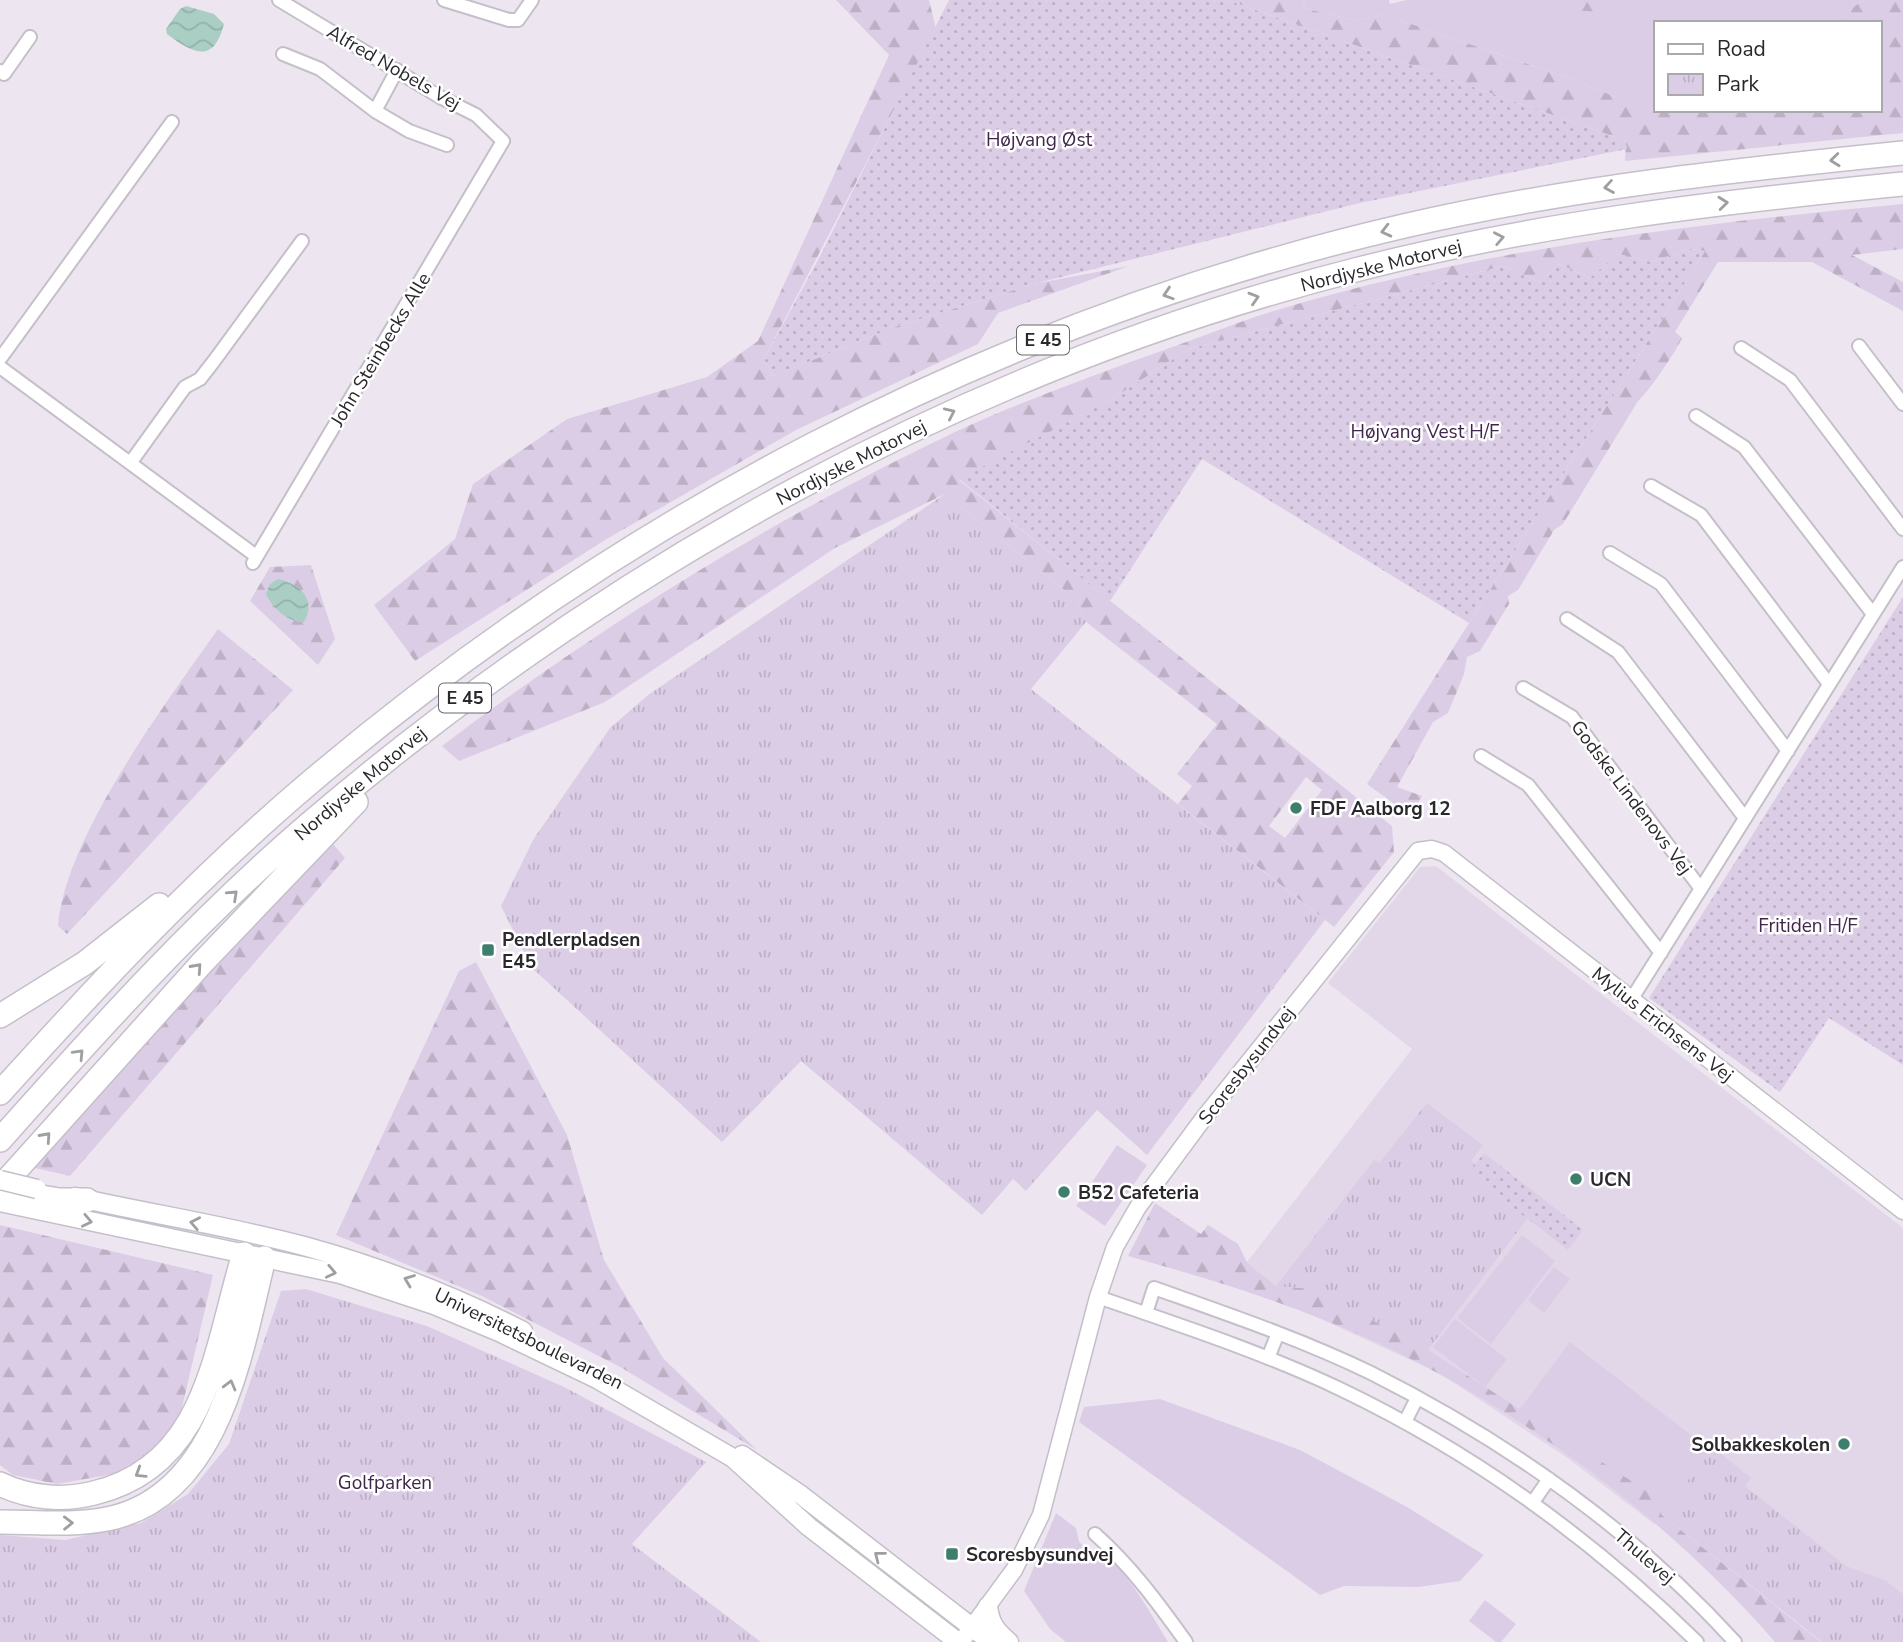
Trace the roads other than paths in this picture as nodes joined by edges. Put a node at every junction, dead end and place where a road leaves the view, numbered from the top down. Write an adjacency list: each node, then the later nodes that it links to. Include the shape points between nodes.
1 (279, 0): 6 (street, Alfred Nobels Vej)
2 (444, 0): 3 (street, via 509,20 518,20)
3 (532, 0)
4 (30, 37): 7 (street, via 4,74)
5 (283, 54): 8 (street, via 320,69)
6 (397, 70): 8 (street); 10 (street, Alfred Nobels Vej, via 476,115)
7 (0, 71)
8 (375, 111): 11 (street, via 409,131)
9 (172, 122): 17 (street)
10 (503, 141): 21 (street, John Steinbecks Alle, via 255,560)
11 (447, 145)
12 (1903, 153): 33 (highway, Nordjyske Motorvej / E 45, one-way to 33, via 1624,185 1412,224 1234,272 1021,348 838,431 651,534 516,622 393,714)
13 (1903, 184): 23 (highway, Nordjyske Motorvej / E 45, one-way to 13, via 871,449 1024,380 1231,305 1343,273 1610,218)
14 (302, 240): 21 (street, via 200,379 185,387)
15 (1859, 346): 19 (street)
16 (1741, 348): 24 (street, via 1790,380)
17 (0, 359)
18 (0, 366): 21 (street, John Steinbecks Alle)
19 (1903, 404)
20 (1696, 416): 27 (street, via 1744,447)
21 (131, 462)
22 (1651, 486): 29 (street, via 1701,515)
23 (779, 497): 41 (highway, Nordjyske Motorvej / E 45, one-way to 23, via 184,942 303,829 427,726 638,579); 43 (highway, one-way to 23, via 202,963 356,802 494,692)
24 (1903, 529)
25 (1610, 553): 31 (street, via 1661,584)
26 (1903, 567): 27 (street, Godske Lindenovs Vej)
27 (1873, 614): 29 (street, Godske Lindenovs Vej)
28 (1567, 619): 34 (street, via 1618,652)
29 (1829, 684): 31 (street, Godske Lindenovs Vej)
30 (1523, 688): 36 (street, Godske Lindenovs Vej, via 1572,717)
31 (1788, 751): 34 (street, Godske Lindenovs Vej)
32 (1481, 756): 37 (street, via 1528,785)
33 (292, 798): 39 (highway, via 85,963); 40 (highway, Nordjyske Motorvej / E 45, via 166,916)
34 (1745, 818): 36 (street, Godske Lindenovs Vej)
35 (1418, 851): 38 (street, Mylius Erichsens Vej, via 1444,853); 49 (street, Scoresbysundvej, via 1210,1109 1138,1207 1115,1247)
36 (1702, 889): 37 (street, Godske Lindenovs Vej)
37 (1661, 953): 38 (street, Godske Lindenovs Vej)
38 (1631, 1000): 47 (street, Mylius Erichsens Vej)
39 (0, 1016)
40 (0, 1093)
41 (0, 1140)
42 (0, 1180): 44 (main road, Universitetsboulevarden, bridge)
43 (0, 1189): 44 (highway)
44 (29, 1197): 45 (highway); 46 (main road, Universitetsboulevarden); 48 (main road, Universitetsboulevarden, one-way to 48)
45 (86, 1200): 61 (main road, Universitetsboulevarden, one-way to 45, via 767,1471 683,1417 505,1321 346,1258)
46 (0, 1202)
47 (1903, 1211)
48 (254, 1256): 56 (highway, one-way to 56, via 203,1396 189,1427 168,1453 112,1489 79,1497 45,1497); 58 (highway, one-way to 48, via 73,1524 110,1519 158,1497 182,1477 204,1448 226,1400); 61 (main road, Universitetsboulevarden, one-way to 61, via 340,1274 434,1305 597,1380 733,1458 809,1527 920,1615)
49 (1098, 1297): 50 (street, Thulevej); 60 (street, Scoresbysundvej, via 1041,1515 1014,1570)
50 (1146, 1313): 51 (street, Thulevej, via 1154,1288); 52 (street, Thulevej)
51 (1278, 1333): 52 (street); 53 (street, Thulevej)
52 (1268, 1358): 54 (street, Thulevej)
53 (1417, 1398): 54 (street); 55 (street, Thulevej)
54 (1405, 1422): 57 (street, Thulevej)
55 (1549, 1479): 57 (street); 66 (street, Thulevej, via 1665,1572)
56 (0, 1485)
57 (1533, 1502): 65 (street, Thulevej, via 1641,1588)
58 (0, 1522)
59 (1095, 1534): 64 (street, via 1151,1592)
60 (988, 1606): 61 (street, Scoresbysundvej); 63 (main road, via 995,1630)
61 (964, 1637): 62 (main road, Universitetsboulevarden)
62 (991, 1642)
63 (1009, 1642)
64 (1186, 1642)
65 (1697, 1642)
66 (1735, 1642)

